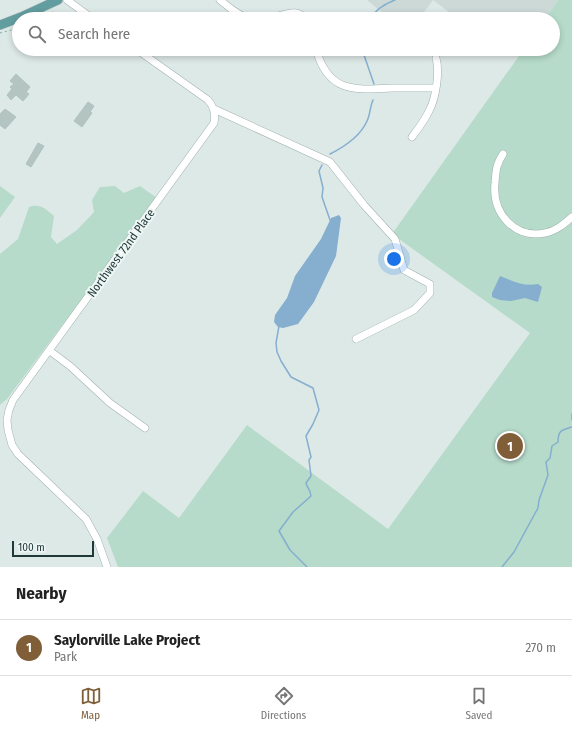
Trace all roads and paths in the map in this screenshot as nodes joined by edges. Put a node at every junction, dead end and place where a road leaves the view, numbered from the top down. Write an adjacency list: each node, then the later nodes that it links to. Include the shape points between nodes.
1 (67, 0): 5 (street)
2 (220, 0): 6 (street)
3 (57, 4): 4 (main road)
4 (35, 12)
5 (84, 12)
6 (236, 12)
7 (12, 20): 8 (main road)
8 (0, 25)
9 (12, 30): 10 (path)
10 (0, 33)
11 (146, 56): 15 (street, via 208,100)
12 (318, 56): 14 (street, via 325,71 349,88)
13 (436, 58): 14 (street, via 438,74)
14 (435, 88): 16 (street, via 430,109)
15 (214, 109): 19 (street, via 330,162 395,239 404,270 430,284 430,293 414,310); 20 (street, Northwest 72nd Place, via 215,119 212,128)
16 (412, 137)
17 (503, 154): 18 (street, via 497,163 494,192 497,207 507,222 520,230 539,234 554,230)
18 (572, 217)
19 (356, 338)
20 (50, 351): 21 (street, via 110,403); 22 (street, Northwest 72nd Place, via 18,393 9,410 9,435 18,454 86,519 98,539)
21 (145, 428)
22 (107, 567)

